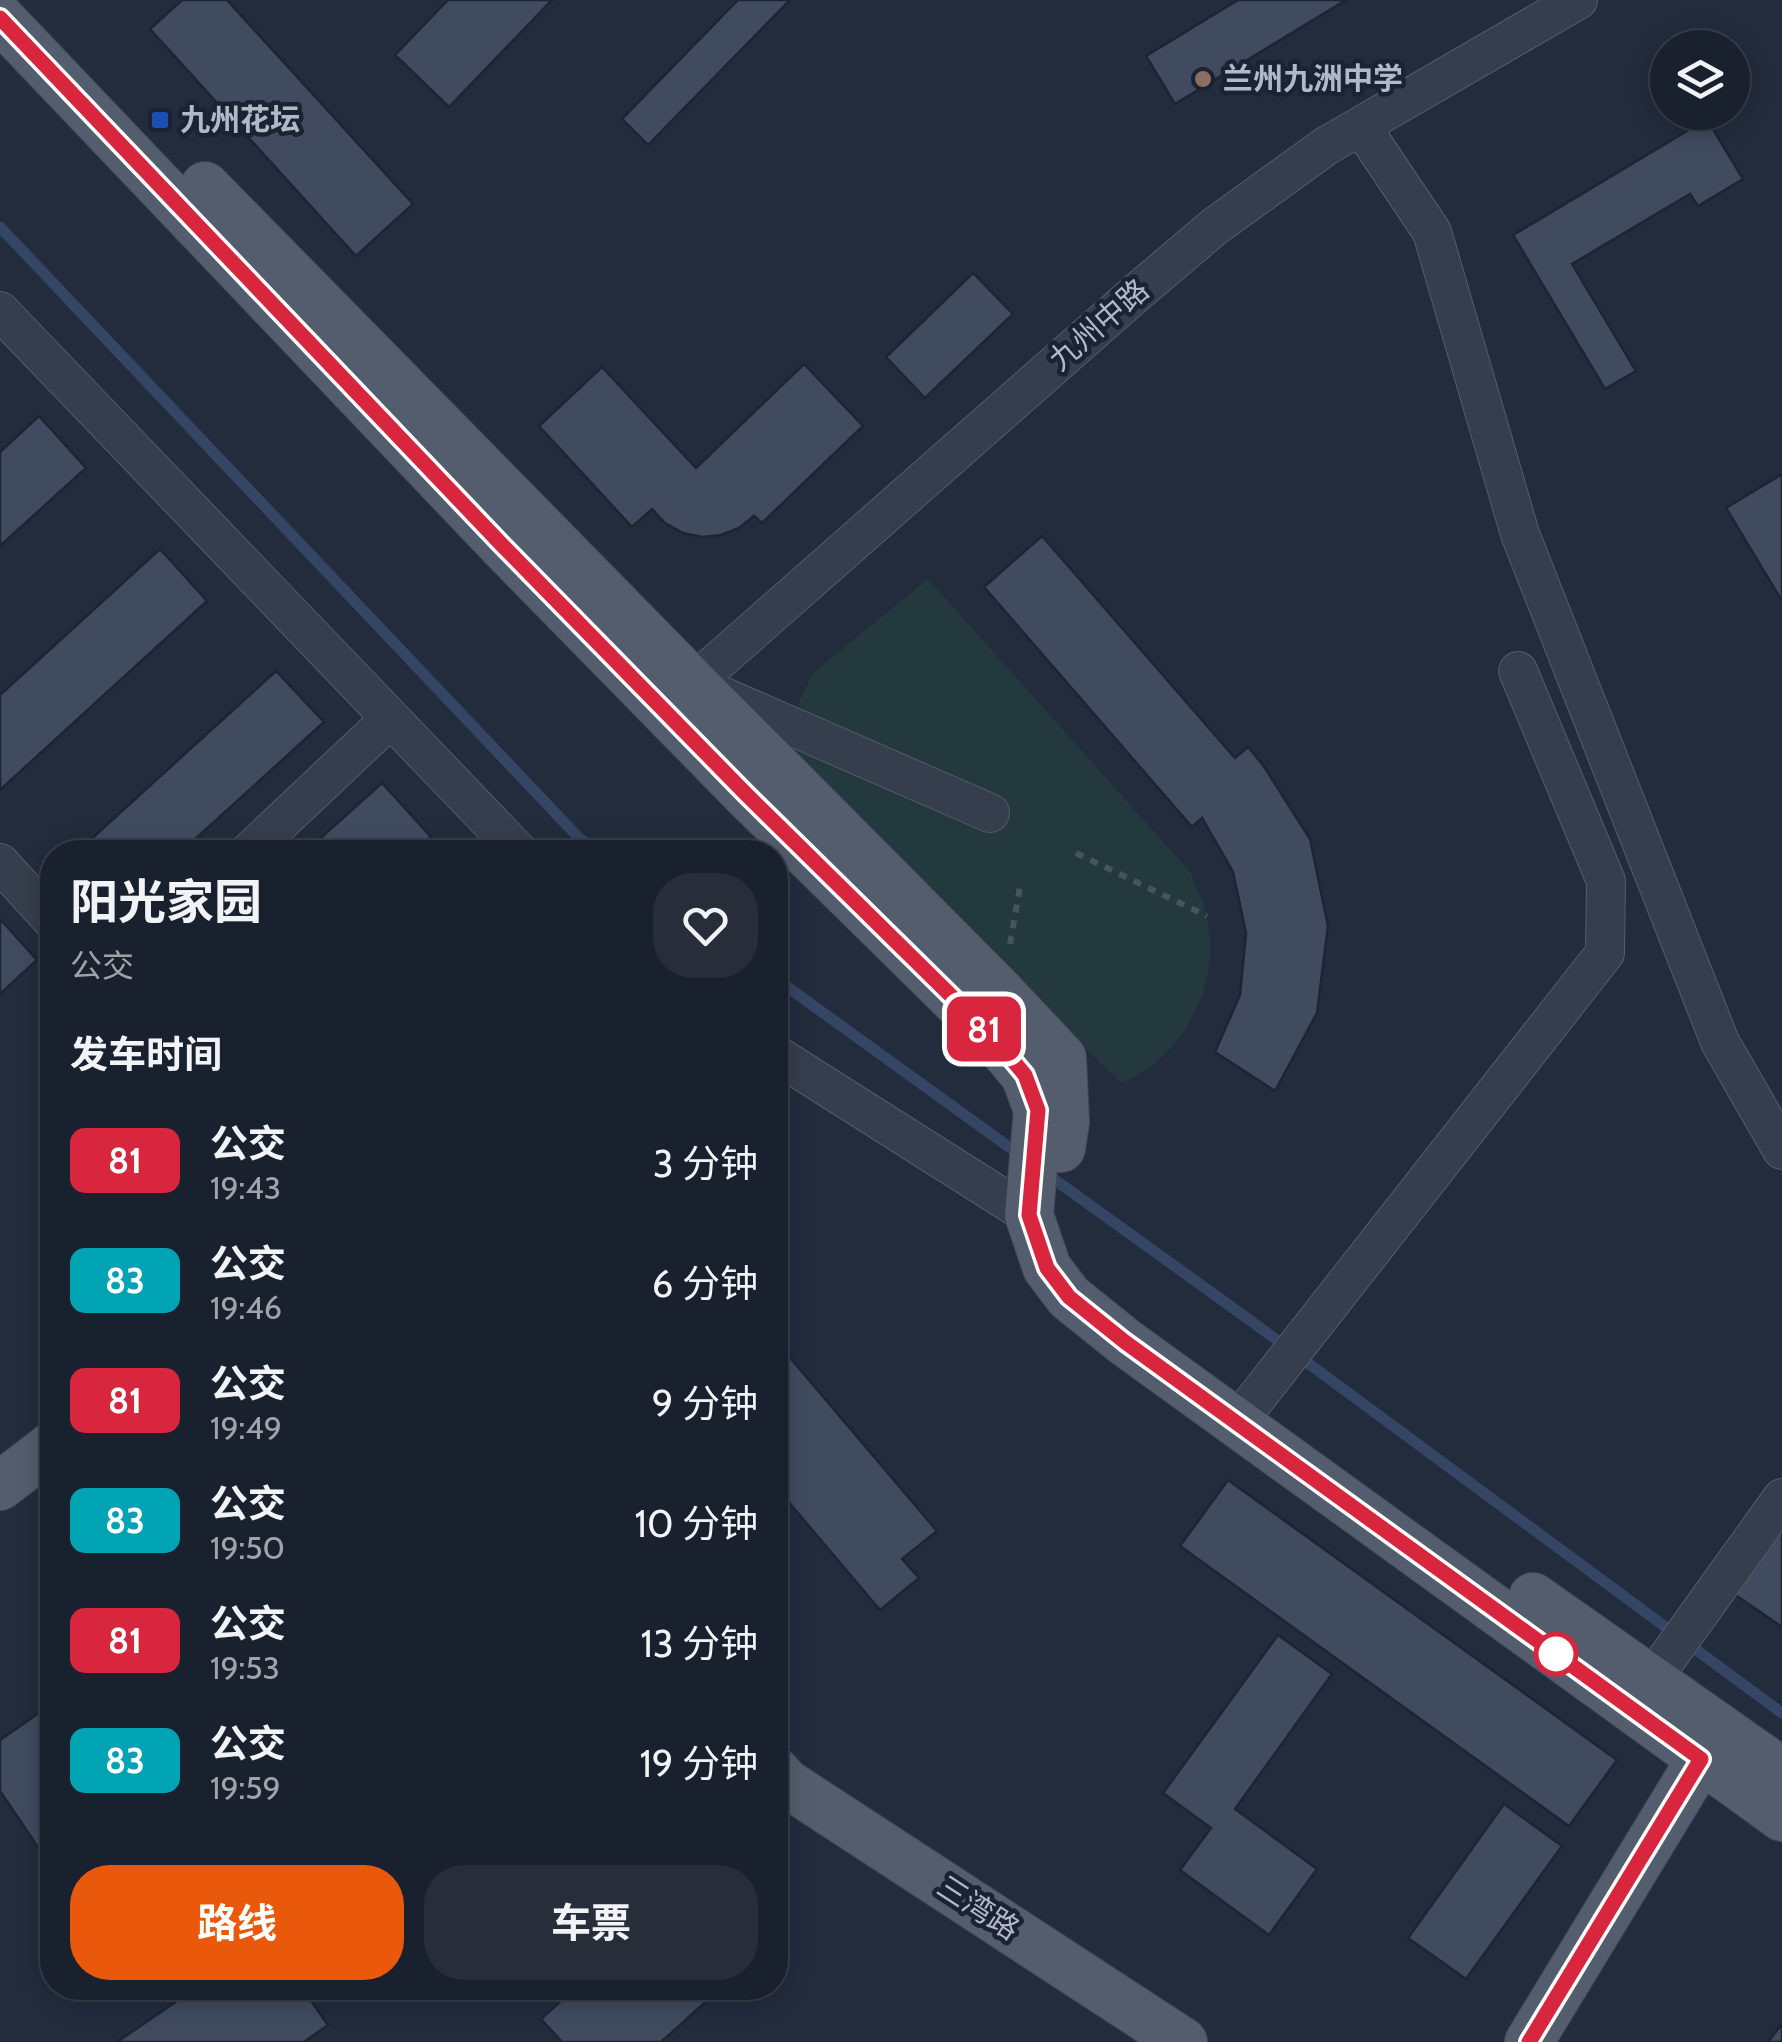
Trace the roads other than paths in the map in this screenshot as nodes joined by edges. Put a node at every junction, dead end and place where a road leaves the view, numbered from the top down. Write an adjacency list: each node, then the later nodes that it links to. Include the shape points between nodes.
1 (25, 0): 7 (main road)
2 (1578, 0): 4 (street, 九州中路)
3 (0, 18): 7 (main road, via 503,546)
4 (1360, 126): 7 (street, 九州中路, via 1214,227); 15 (street, via 1432,232 1520,534 1720,1042)
5 (0, 311): 8 (street)
6 (1518, 672): 17 (street, via 1606,881 1605,954)
7 (678, 696): 9 (street); 16 (main road, via 1025,1075 1052,1116)
8 (390, 719): 10 (street); 11 (street)
9 (990, 813)
10 (261, 840)
11 (506, 840)
12 (0, 863): 13 (street)
13 (40, 907)
14 (788, 1061): 16 (street)
15 (1782, 1150)
16 (1038, 1202): 17 (main road, via 1047,1268 1069,1297 1125,1342)
17 (1253, 1400): 21 (main road)
18 (40, 1455): 19 (main road)
19 (0, 1486)
20 (1782, 1498): 21 (street)
21 (1649, 1684): 22 (main road); 23 (main road)
22 (1701, 1759): 25 (main road); 27 (main road)
23 (1782, 1772)
24 (788, 1784): 26 (main road, 三湾路)
25 (1782, 1817)
26 (1184, 2042)
27 (1529, 2042)

